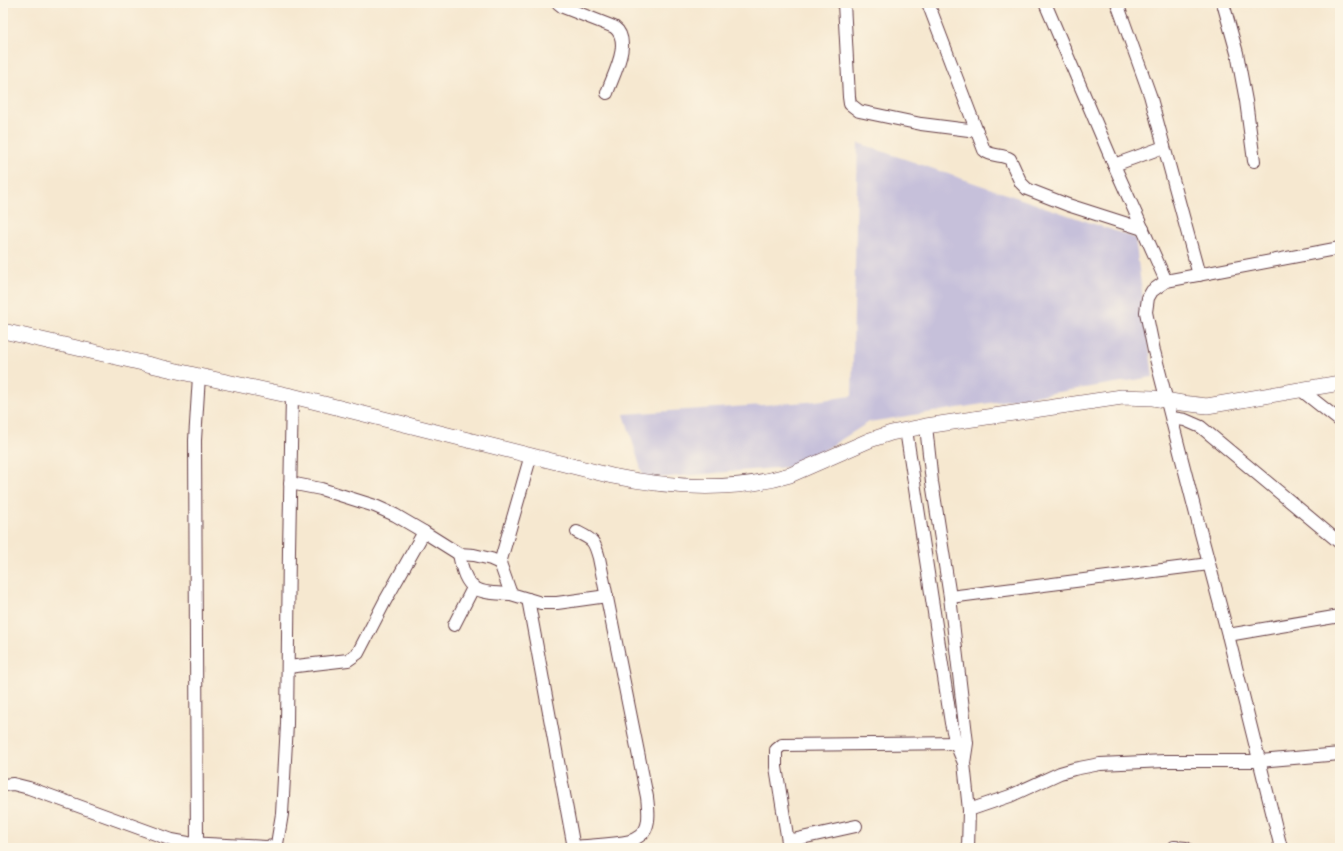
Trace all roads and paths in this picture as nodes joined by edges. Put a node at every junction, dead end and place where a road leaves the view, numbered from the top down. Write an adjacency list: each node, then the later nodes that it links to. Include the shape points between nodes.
1 (558, 3): 7 (street, via 614,27 620,33 623,50)
2 (844, 3): 8 (street, via 849,97 852,106 859,111 922,124)
3 (928, 3): 8 (street)
4 (1045, 3): 11 (street)
5 (1117, 3): 9 (street, via 1150,95)
6 (1223, 3): 10 (street, via 1237,53)
7 (607, 93)
8 (977, 131): 12 (street, via 984,150 1010,159 1021,183 1028,189)
9 (1164, 147): 11 (street); 14 (street)
10 (1254, 161)
11 (1114, 165): 12 (street)
12 (1143, 229): 15 (street)
13 (1340, 248): 14 (street)
14 (1199, 275): 15 (street)
15 (1166, 281): 21 (street, via 1152,291 1146,312)
16 (3, 331): 17 (street)
17 (199, 376): 20 (street); 49 (street, via 195,440)
18 (1340, 383): 19 (street)
19 (1301, 390): 21 (street, via 1207,406); 23 (street)
20 (292, 396): 26 (street); 27 (street)
21 (1168, 401): 22 (street); 24 (street, via 1122,397)
22 (1172, 418): 30 (street, via 1185,420 1200,427); 33 (street)
23 (1340, 421)
24 (926, 426): 25 (street); 37 (street)
25 (906, 430): 26 (street, via 870,440 790,475 738,486 680,486 647,482 612,476); 43 (street, via 952,723)
26 (531, 455): 32 (street)
27 (290, 483): 28 (street, via 321,489 375,506); 42 (street)
28 (424, 532): 31 (street); 42 (street, via 358,653 348,660)
29 (577, 532): 36 (street, via 595,544)
30 (1340, 543)
31 (459, 554): 32 (street, via 474,555); 34 (street, via 464,574)
32 (500, 563): 35 (street)
33 (1209, 564): 37 (street); 41 (street)
34 (473, 588): 35 (street, via 489,593); 40 (street)
35 (511, 594): 38 (street)
36 (607, 596): 38 (street, via 557,603 541,603); 53 (street, via 647,797 648,823 645,831 631,841)
37 (950, 597): 43 (street)
38 (528, 599): 53 (street)
39 (1340, 616): 41 (street)
40 (454, 625)
41 (1228, 635): 45 (street)
42 (288, 666): 49 (street, via 282,814 277,844 266,847)
43 (962, 743): 47 (street); 50 (street, via 782,745 776,750 776,767)
44 (1340, 754): 45 (street)
45 (1260, 761): 47 (street, via 1100,764 1060,773 1010,796); 56 (street)
46 (3, 785): 51 (street, via 13,784 29,788 132,825)
47 (969, 810): 54 (street)
48 (856, 826): 50 (street)
49 (197, 844): 51 (street)
50 (788, 844)
51 (178, 845)
52 (1174, 847): 55 (street)
53 (574, 848)
54 (968, 848)
55 (1186, 848)
56 (1281, 848)

